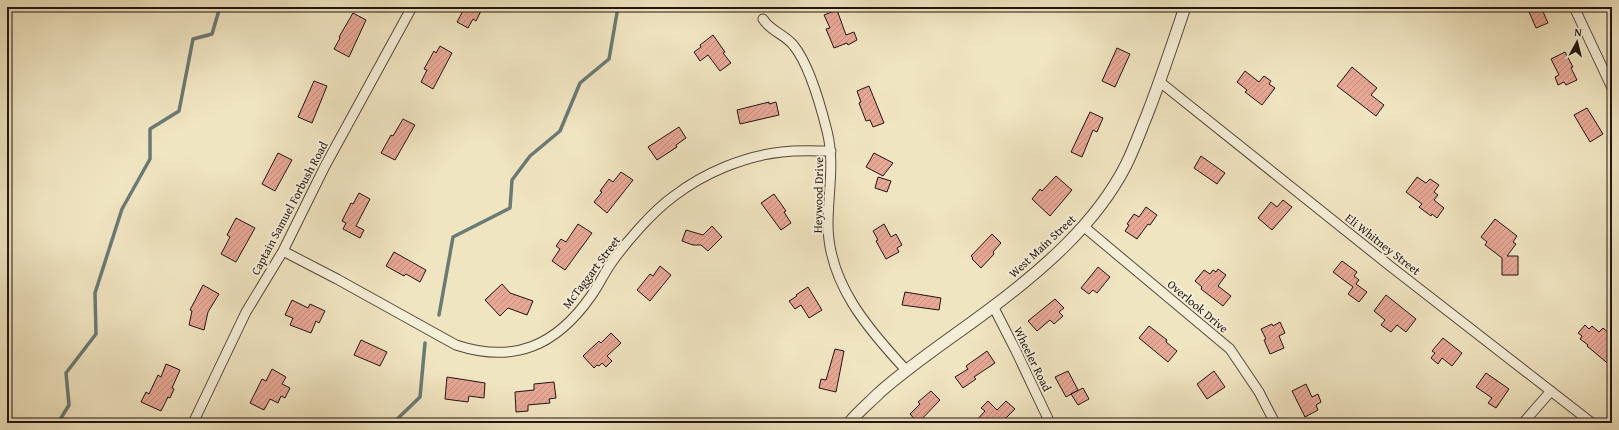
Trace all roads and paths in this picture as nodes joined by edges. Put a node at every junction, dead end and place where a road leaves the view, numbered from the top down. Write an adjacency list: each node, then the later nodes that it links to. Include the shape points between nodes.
1 (412, 7): 10 (street, Captain Samuel Forbush Road, via 325,166)
2 (1186, 7): 6 (street, West Main Street)
3 (1574, 7): 5 (street)
4 (763, 19): 8 (street, Heywood Drive, via 766,25 794,46 804,61 822,114)
5 (1608, 72): 7 (street)
6 (1160, 82): 9 (street, West Main Street, via 1126,166 1100,207); 13 (street, Eli Whitney Street)
7 (1612, 88)
8 (831, 151): 10 (street, McTaggart Street, via 793,151 763,155 725,167 689,185 663,205 633,237 572,318 541,344 520,350 486,352 456,345); 12 (street, Heywood Drive, via 828,226 832,255 839,278 854,307)
9 (1083, 226): 11 (street, West Main Street, via 1046,263); 17 (street, Overlook Drive, via 1230,349 1259,392)
10 (282, 251): 15 (street, Captain Samuel Forbush Road, via 246,312)
11 (993, 306): 12 (street, West Main Street); 14 (street, Wheeler Road)
12 (906, 370): 16 (street, West Main Street)
13 (1551, 391): 18 (street); 19 (street, Eli Whitney Street)
14 (1049, 422)
15 (193, 423)
16 (849, 423)
17 (1275, 423)
18 (1523, 423)
19 (1592, 423)

